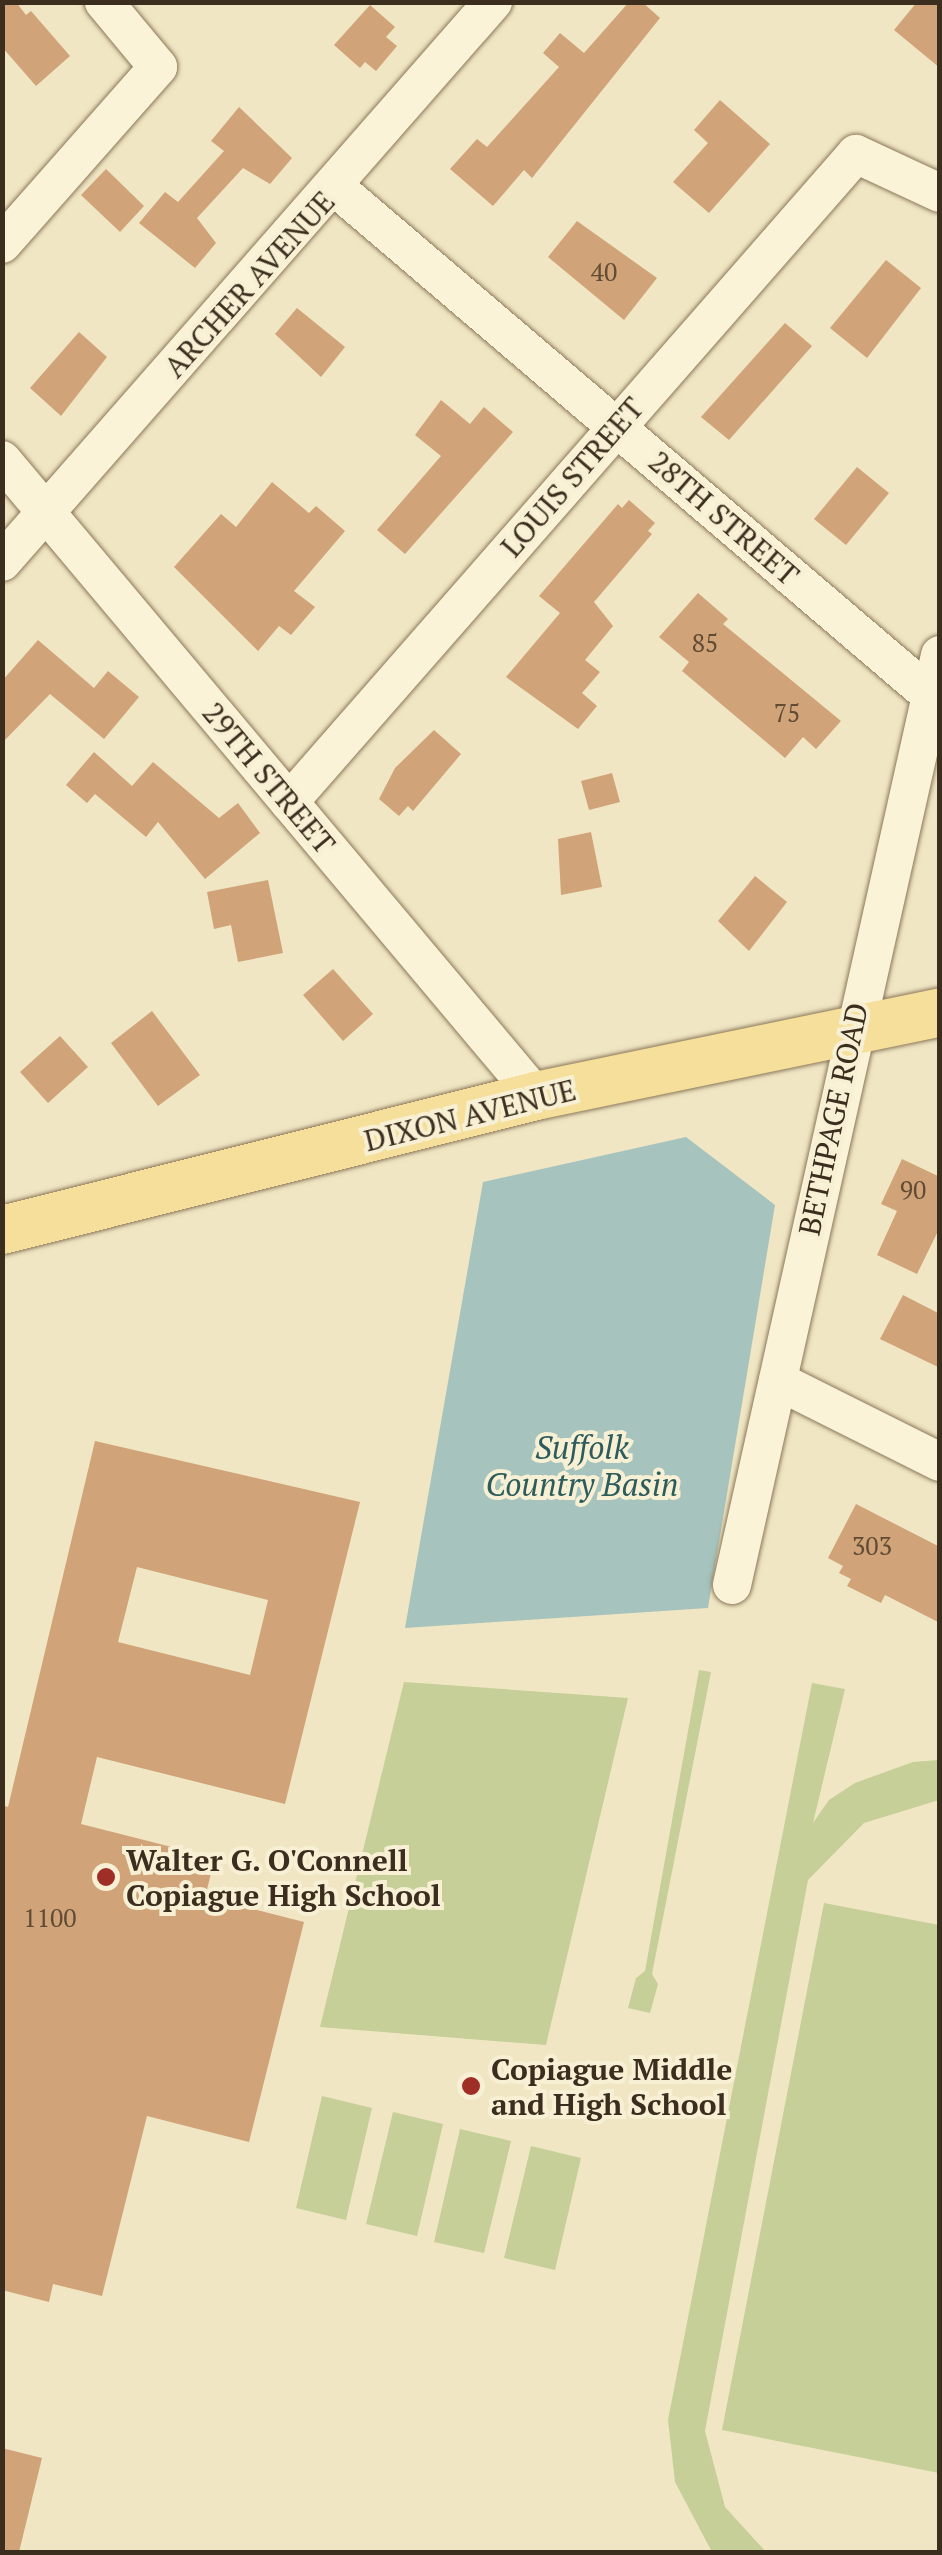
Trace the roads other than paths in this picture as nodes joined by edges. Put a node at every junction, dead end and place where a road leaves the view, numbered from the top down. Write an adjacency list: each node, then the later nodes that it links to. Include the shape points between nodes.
1 (104, 2): 5 (street, via 158,67)
2 (493, 2): 3 (street, ARCHER AVENUE)
3 (335, 187): 6 (street, 28TH STREET); 8 (street, ARCHER AVENUE)
4 (940, 192): 6 (street, LOUIS STREET, via 856,154)
5 (2, 244)
6 (616, 426): 11 (street, 28TH STREET); 12 (street, LOUIS STREET)
7 (2, 460): 8 (street, 29TH STREET)
8 (46, 512): 9 (street, ARCHER AVENUE); 12 (street, 29TH STREET)
9 (2, 562)
10 (940, 655): 11 (street, BETHPAGE ROAD)
11 (929, 694): 14 (street, BETHPAGE ROAD)
12 (289, 802): 15 (street, 29TH STREET)
13 (940, 1012): 14 (main road, DIXON AVENUE)
14 (852, 1029): 15 (main road, DIXON AVENUE); 17 (street, BETHPAGE ROAD)
15 (536, 1096): 16 (main road, DIXON AVENUE)
16 (2, 1230)
17 (778, 1382): 18 (street); 19 (street, BETHPAGE ROAD)
18 (940, 1462)
19 (732, 1584)

